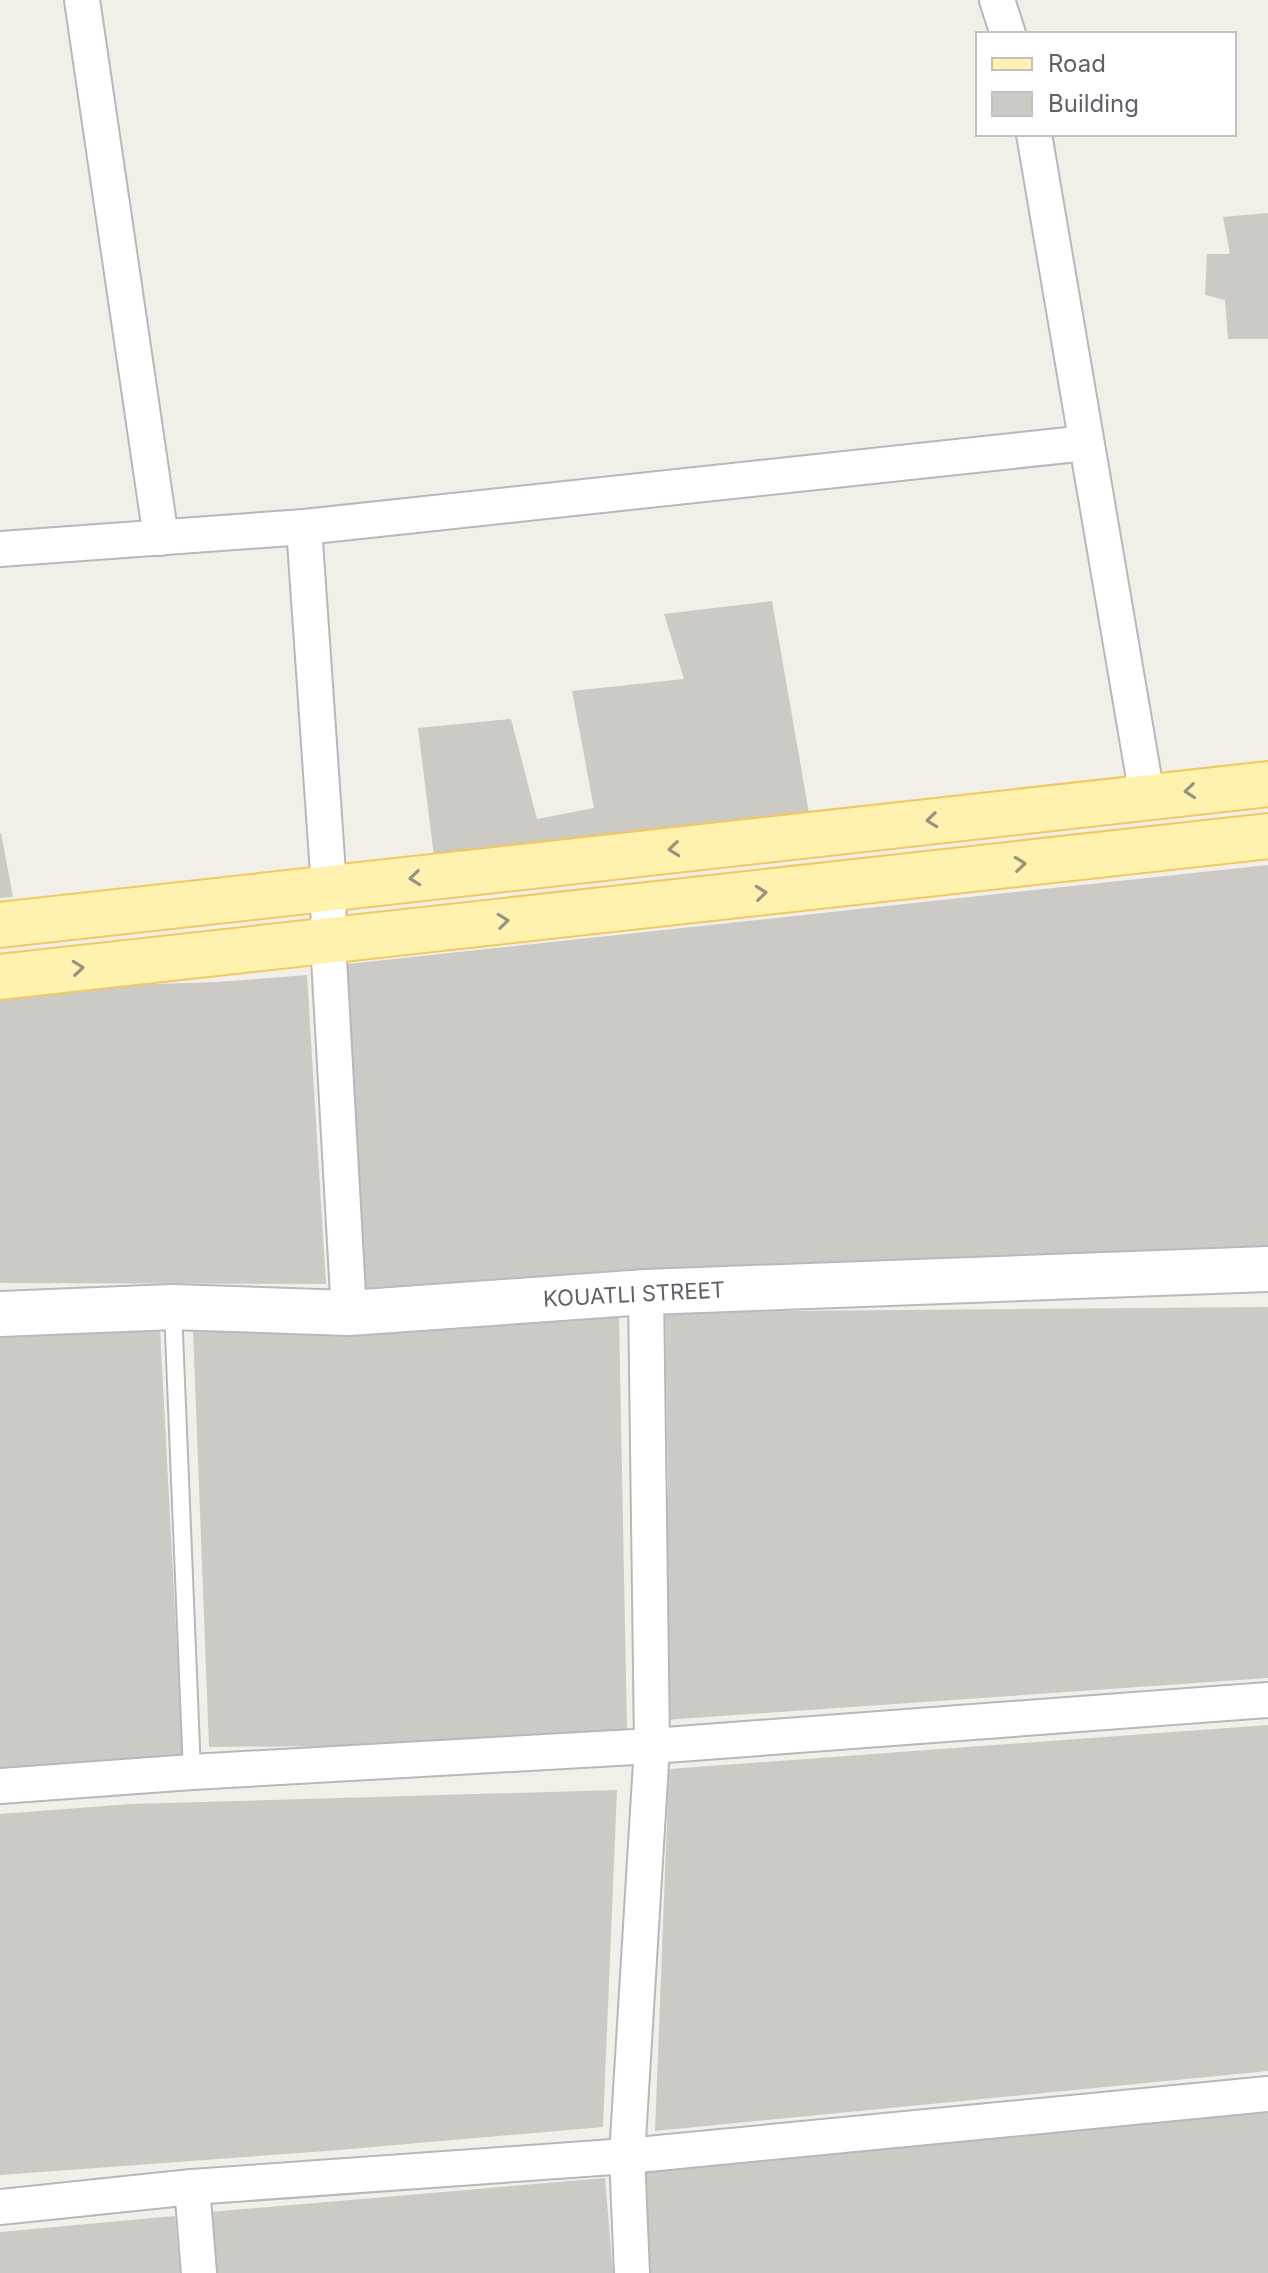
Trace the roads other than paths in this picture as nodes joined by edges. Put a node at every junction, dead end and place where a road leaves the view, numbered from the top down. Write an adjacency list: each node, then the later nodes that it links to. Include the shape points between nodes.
1 (82, 0): 7 (street)
2 (997, 0): 3 (street)
3 (1007, 32)
4 (1034, 136): 5 (street)
5 (1086, 443): 6 (street); 10 (street)
6 (304, 527): 7 (street); 12 (street)
7 (161, 538): 8 (street)
8 (0, 549)
9 (1268, 784): 10 (main road, one-way to 10)
10 (1147, 796): 12 (main road, one-way to 12)
11 (1268, 836): 14 (main road, one-way to 11)
12 (329, 888): 13 (main road); 14 (street)
13 (0, 925)
14 (328, 941): 15 (main road, one-way to 14); 19 (street)
15 (0, 977)
16 (1268, 1269): 17 (street, KOUATLI STREET)
17 (646, 1292): 19 (street, KOUATLI STREET); 22 (street)
18 (172, 1307): 19 (street, KOUATLI STREET); 20 (street, KOUATLI STREET); 23 (lane)
19 (349, 1313)
20 (0, 1314)
21 (1268, 1700): 22 (street)
22 (652, 1746): 23 (street); 26 (street)
23 (192, 1772): 24 (street)
24 (0, 1786)
25 (1268, 2094): 26 (street)
26 (627, 2156): 27 (street); 30 (street)
27 (192, 2187): 28 (street); 29 (street)
28 (0, 2207)
29 (199, 2273)
30 (632, 2273)

